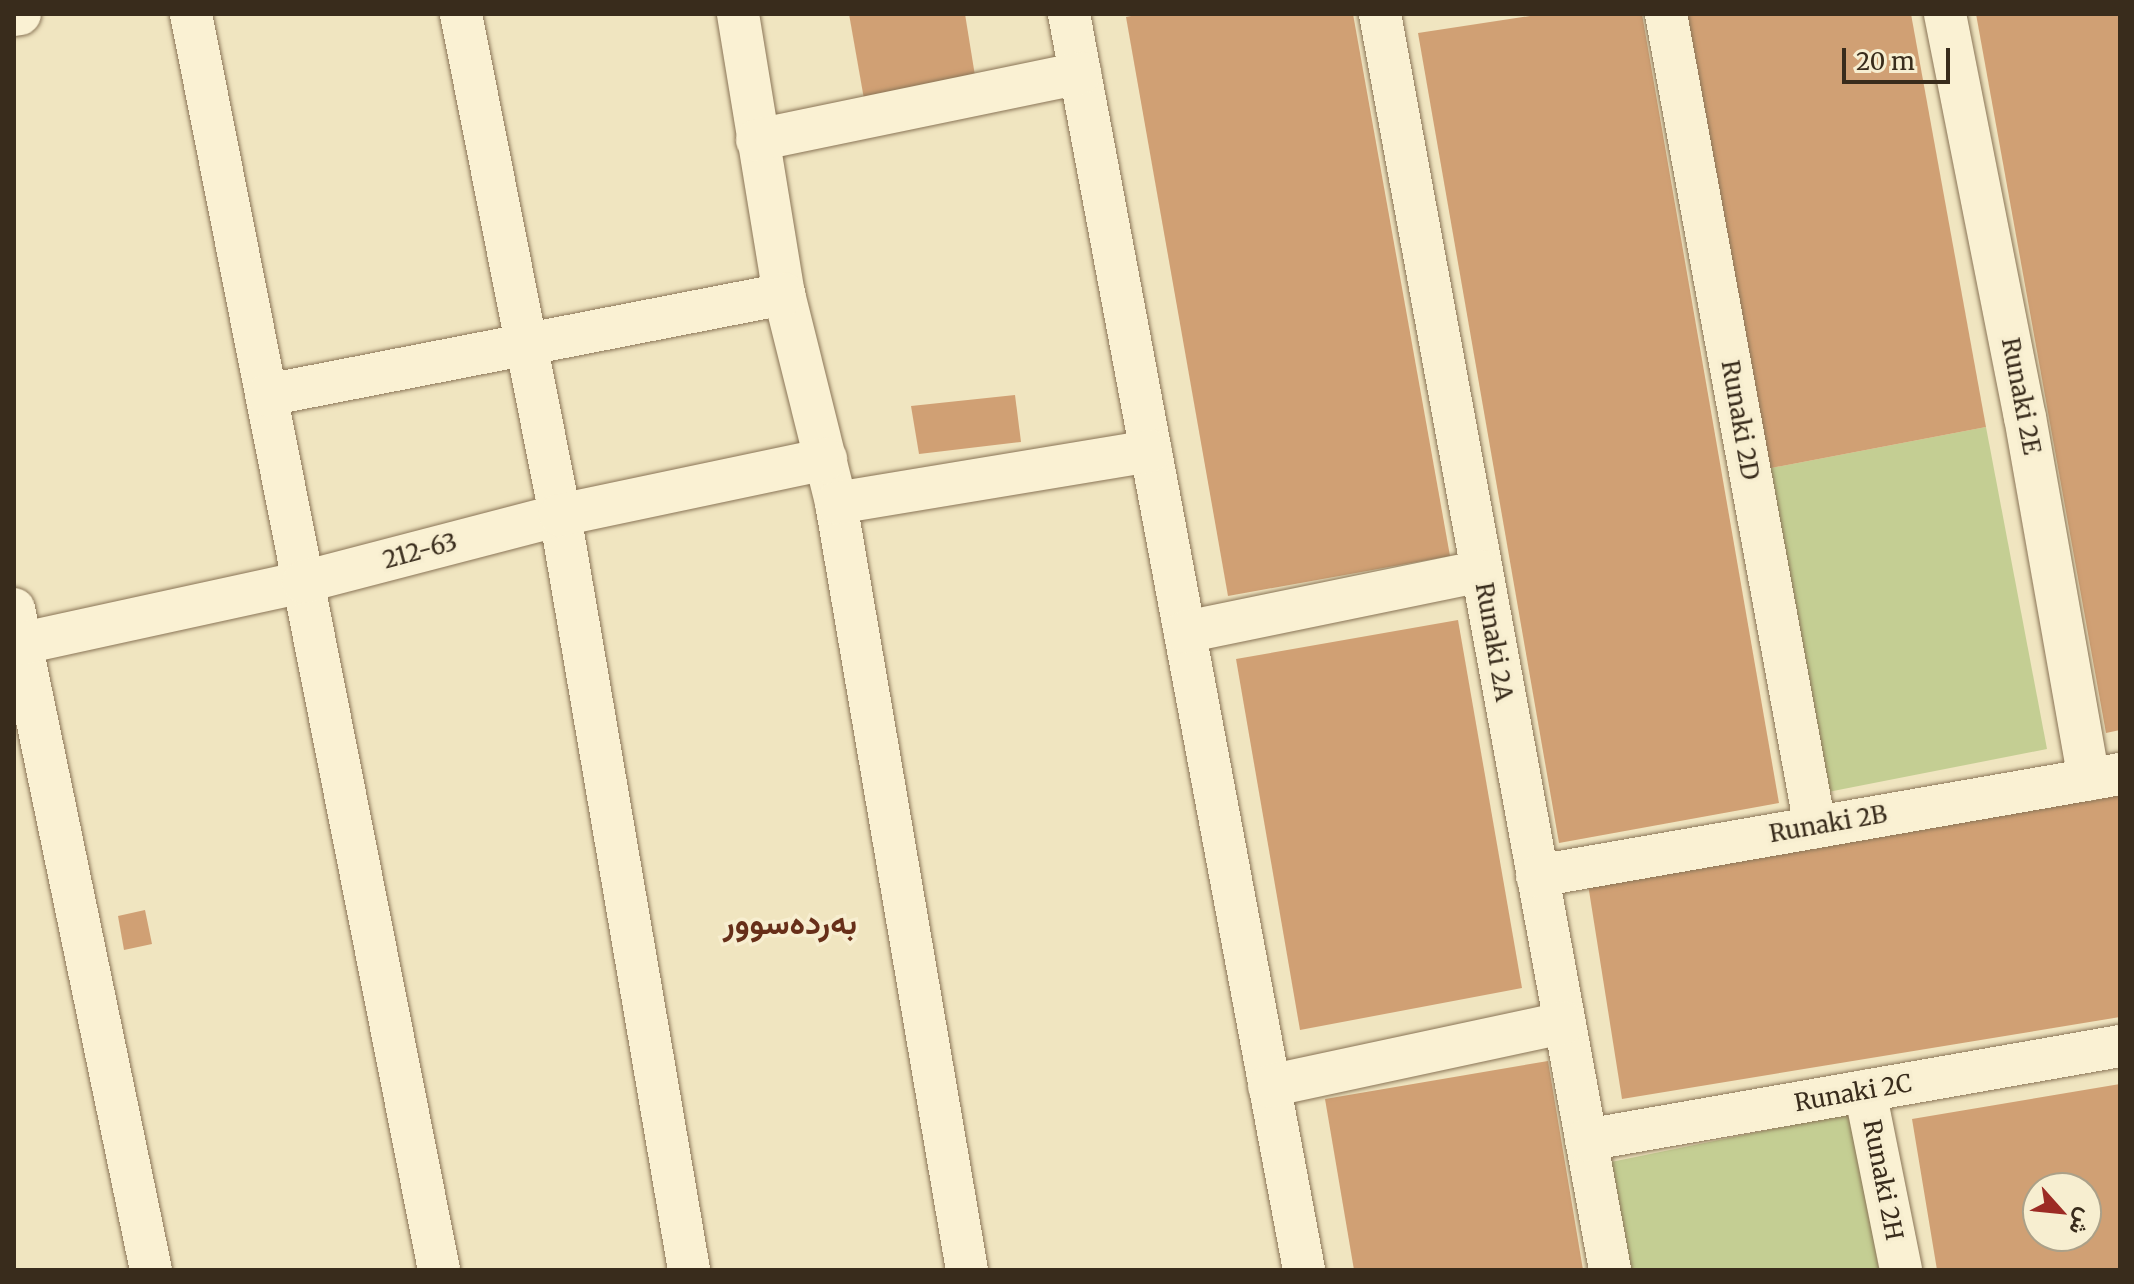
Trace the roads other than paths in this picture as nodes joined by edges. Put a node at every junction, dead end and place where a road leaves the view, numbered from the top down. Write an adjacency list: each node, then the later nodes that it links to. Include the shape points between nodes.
1 (20, 14): 9 (street)
2 (191, 14): 14 (street)
3 (461, 14): 13 (street)
4 (738, 14): 11 (street)
5 (1069, 14): 10 (street)
6 (1380, 14): 19 (street, Runaki 2A)
7 (1666, 14): 24 (street, Runaki 2D)
8 (1945, 14): 23 (street, Runaki 2E, via 2025,417)
9 (14, 15)
10 (1080, 73): 11 (street); 15 (street)
11 (757, 140): 12 (street)
12 (784, 294): 13 (street); 16 (street)
13 (524, 341): 14 (street); 18 (street)
14 (267, 395): 20 (street)
15 (1151, 451): 17 (street); 22 (street)
16 (826, 459): 17 (street); 18 (street, 212-63)
17 (836, 503): 34 (street)
18 (560, 515): 20 (street, 212-63); 33 (street)
19 (1481, 571): 22 (street); 25 (street, Runaki 2A)
20 (303, 582): 21 (street, 212-63); 32 (street)
21 (16, 632): 31 (street)
22 (1185, 632): 28 (street)
23 (2105, 776): 24 (street, Runaki 2B)
24 (1815, 827): 25 (street, Runaki 2B)
25 (1537, 876): 26 (street, Runaki 2A)
26 (1564, 1023): 28 (street); 30 (street, Runaki 2A)
27 (2120, 1046): 29 (street, Runaki 2C)
28 (1269, 1086): 35 (street)
29 (1865, 1091): 30 (street, Runaki 2C); 37 (street, Runaki 2H)
30 (1586, 1140): 36 (street, Runaki 2A)
31 (151, 1270)
32 (439, 1270)
33 (689, 1270)
34 (967, 1270)
35 (1304, 1270)
36 (1610, 1270)
37 (1901, 1270)

